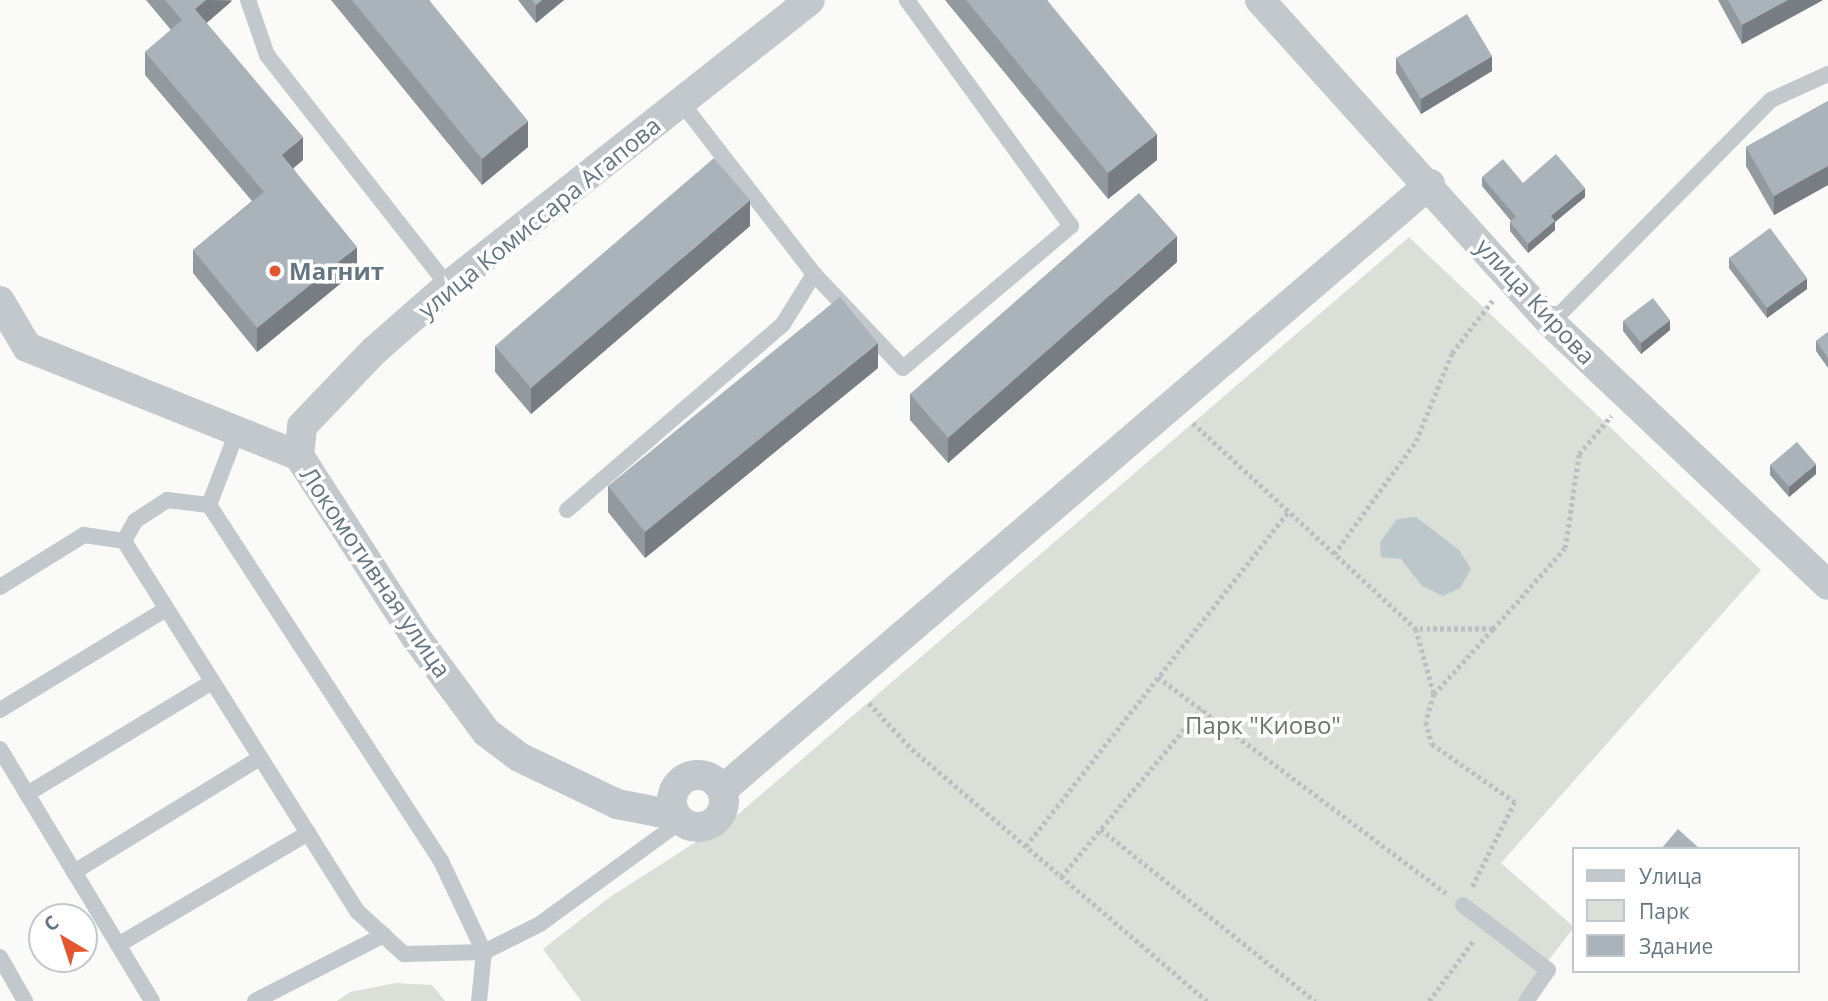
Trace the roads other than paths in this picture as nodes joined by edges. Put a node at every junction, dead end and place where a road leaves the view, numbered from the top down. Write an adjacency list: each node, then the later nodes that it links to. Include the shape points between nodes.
1 (248, 0): 9 (lane, via 267,55)
2 (810, 0): 6 (street, улица Комиссара Агапова)
3 (907, 0): 8 (lane, via 1072,226 903,368)
4 (1261, 0): 7 (street, улица Кирова)
5 (1828, 74): 11 (lane, via 1771,100)
6 (682, 103): 8 (lane); 9 (street, улица Комиссара Агапова)
7 (1430, 184): 11 (street, улица Кирова); 25 (street, Локомотивная улица, via 722,790 723,810 718,819 700,828)
8 (814, 274): 15 (lane, via 783,324)
9 (448, 286): 13 (street, улица Комиссара Агапова, via 375,350 302,426)
10 (0, 301): 12 (street, Локомотивная улица, via 27,348)
11 (1552, 323): 17 (street, улица Кирова)
12 (237, 432): 13 (street, Локомотивная улица); 14 (lane)
13 (299, 456): 25 (street, Локомотивная улица, via 415,636 486,732 519,757 617,804)
14 (209, 505): 16 (lane, via 167,500 135,521); 31 (lane, via 441,861)
15 (566, 510)
16 (124, 541): 18 (lane, via 84,534); 19 (lane)
17 (1828, 585)
18 (0, 587)
19 (166, 609): 20 (lane); 21 (lane)
20 (212, 682): 23 (lane); 24 (lane)
21 (0, 710)
22 (0, 749): 24 (lane)
23 (260, 758): 26 (lane); 27 (lane)
24 (27, 794): 27 (lane)
25 (677, 815): 31 (lane, via 540,924)
26 (307, 833): 29 (lane, via 357,911); 30 (lane)
27 (74, 872): 30 (lane)
28 (1463, 905): 37 (lane, via 1548,970)
29 (384, 935): 31 (lane, via 404,954); 35 (lane)
30 (118, 945): 34 (lane)
31 (484, 952): 36 (lane)
32 (0, 957): 33 (lane)
33 (25, 1001)
34 (152, 1001)
35 (255, 1001)
36 (479, 1001)
37 (1526, 1001)

